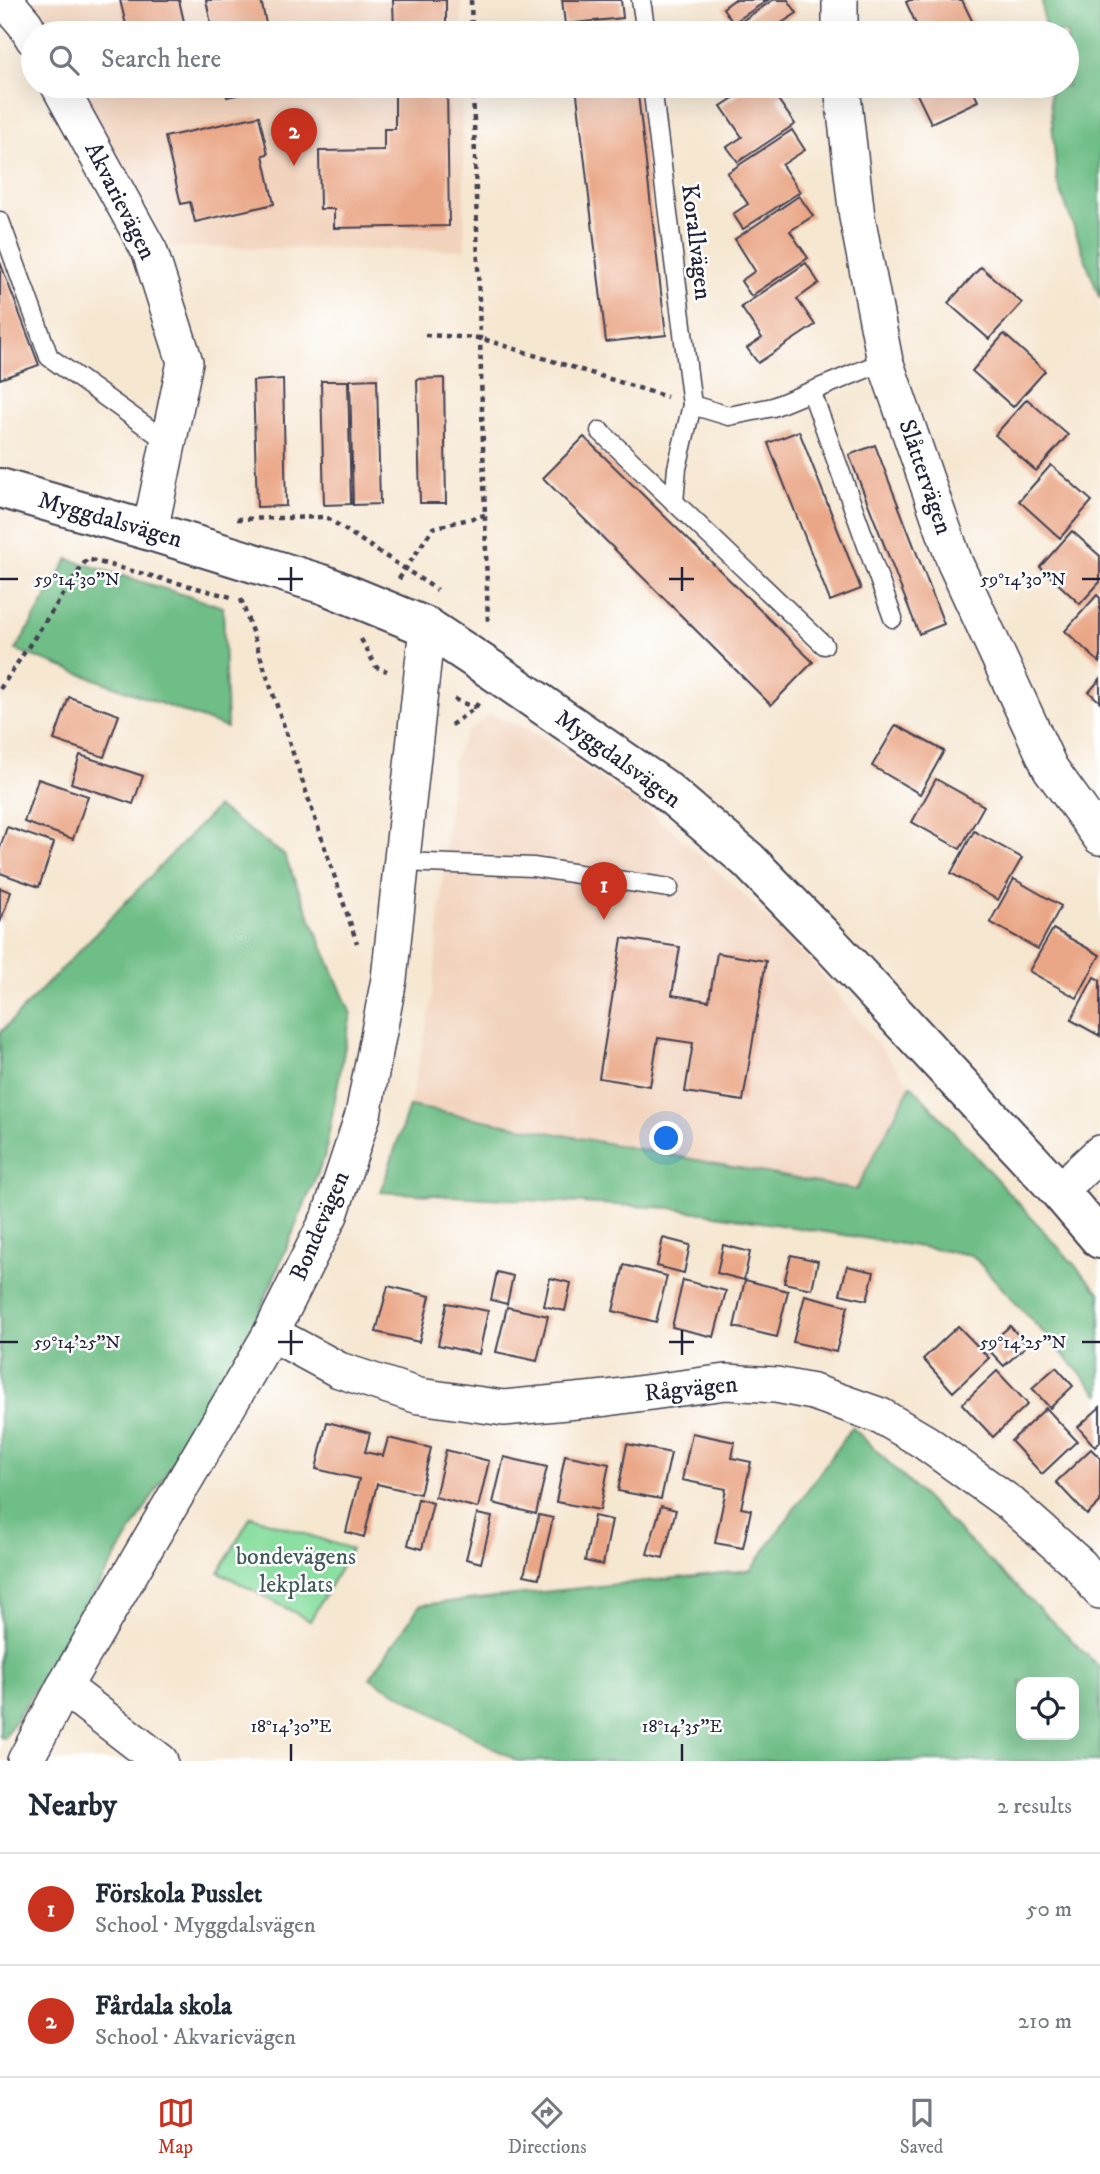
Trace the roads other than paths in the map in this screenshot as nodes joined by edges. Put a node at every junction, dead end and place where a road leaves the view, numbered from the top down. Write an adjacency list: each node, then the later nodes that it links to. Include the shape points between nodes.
1 (5, 0): 4 (street)
2 (641, 0): 5 (lane)
3 (840, 0): 6 (street)
4 (23, 21)
5 (644, 21)
6 (840, 21)
7 (66, 98): 15 (street, Akvarievägen, via 150,252 185,362)
8 (654, 98): 13 (lane, Korallvägen)
9 (843, 98): 11 (street, Slåttervägen, via 857,217)
10 (0, 221): 15 (lane, via 49,357)
11 (885, 361): 12 (lane); 22 (street, Slåttervägen, via 954,563 1050,768)
12 (811, 393): 13 (lane, via 729,416); 19 (lane)
13 (692, 405): 17 (lane, Korallvägen)
14 (600, 431): 17 (lane)
15 (168, 442): 18 (street, Akvarievägen)
16 (0, 488): 18 (street, Myggdalsvägen)
17 (674, 502): 21 (lane)
18 (150, 531): 20 (street, Myggdalsvägen, via 325,585)
19 (892, 618)
20 (427, 627): 23 (street, Bondevägen); 26 (street, Myggdalsvägen, via 663,788 748,860)
21 (824, 645)
22 (1100, 837)
23 (401, 862): 24 (lane, via 533,867); 28 (street, Bondevägen, via 389,979 363,1115 330,1215)
24 (669, 888)
25 (1100, 1153): 26 (street)
26 (1059, 1191): 27 (street, Myggdalsvägen)
27 (1100, 1239)
28 (271, 1333): 29 (street, Rågvägen, via 339,1370 419,1396 504,1408 726,1382 813,1392 881,1416 925,1442 1011,1504 1080,1565); 30 (street, Bondevägen)
29 (1100, 1591)
30 (64, 1687): 31 (street, Bondevägen); 32 (street)
31 (26, 1761)
32 (160, 1761)

